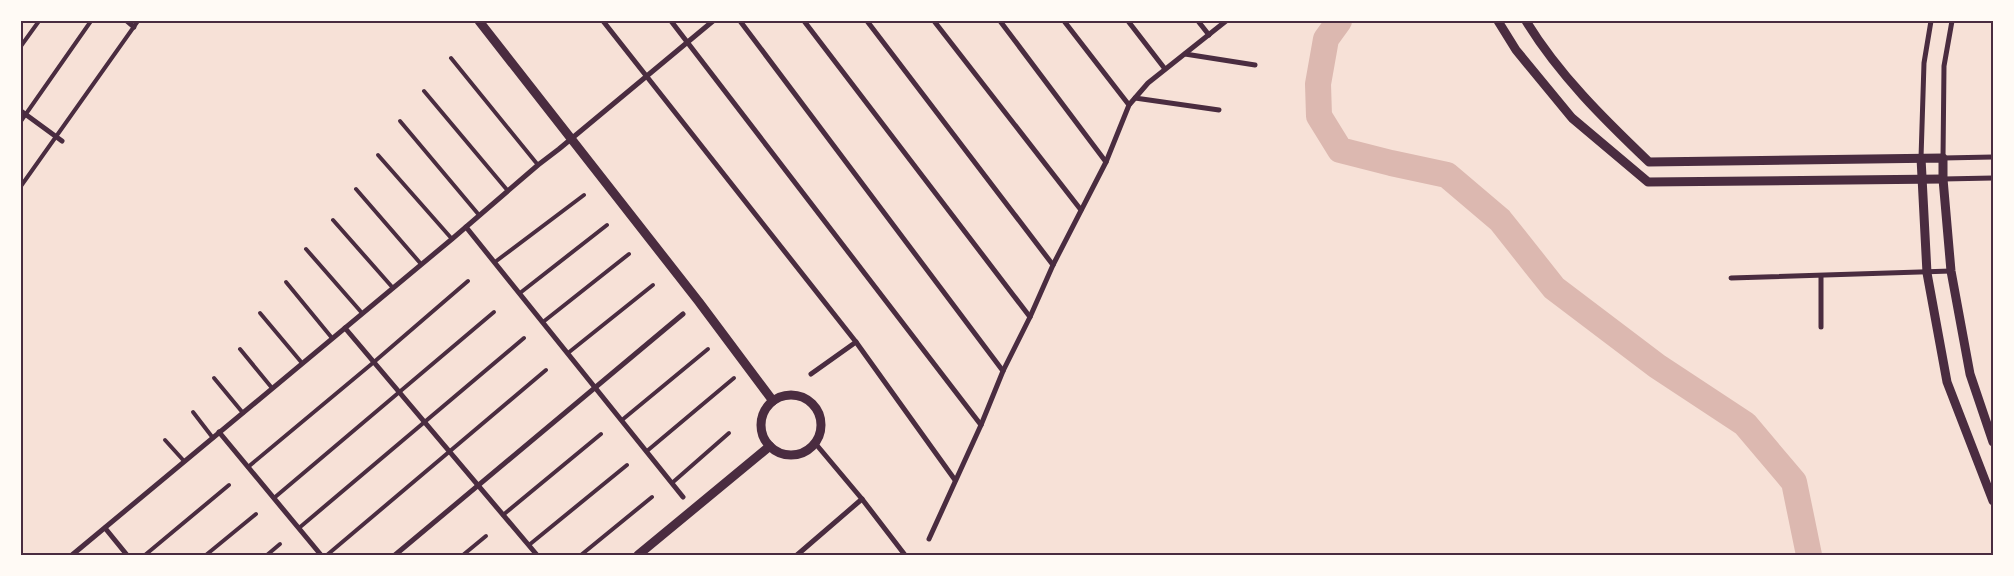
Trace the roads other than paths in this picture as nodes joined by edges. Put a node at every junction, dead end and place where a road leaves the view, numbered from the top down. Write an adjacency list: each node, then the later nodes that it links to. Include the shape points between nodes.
1 (39, 21): 25 (lane)
2 (91, 21): 35 (lane)
3 (127, 21): 22 (street)
4 (138, 21): 22 (lane)
5 (479, 21): 39 (street)
6 (603, 21): 30 (street)
7 (671, 21): 24 (street)
8 (713, 21): 24 (street)
9 (740, 21): 91 (street)
10 (804, 21): 78 (street)
11 (866, 21): 64 (street)
12 (934, 21): 54 (street)
13 (1000, 21): 45 (street)
14 (1064, 21): 33 (street)
15 (1128, 21): 29 (street)
16 (1198, 21): 23 (street)
17 (1226, 21): 23 (street)
18 (1498, 21): 48 (street, via 1516,50 1572,118 1648,182)
19 (1526, 21): 43 (street, via 1542,48 1594,109 1649,162)
20 (1931, 21): 43 (street, via 1924,63)
21 (1952, 21): 44 (street, via 1944,66)
22 (134, 27): 38 (lane)
23 (1209, 35): 26 (street)
24 (688, 42): 30 (street); 103 (street)
25 (21, 46)
26 (1184, 54): 28 (street); 29 (street)
27 (451, 58): 46 (lane)
28 (1255, 65)
29 (1164, 70): 32 (street)
30 (646, 77): 39 (street); 84 (street)
31 (424, 91): 52 (lane)
32 (1135, 98): 33 (street); 34 (street)
33 (1129, 105): 45 (street)
34 (1218, 110)
35 (24, 113): 36 (lane); 38 (street)
36 (21, 121)
37 (400, 121): 55 (lane)
38 (56, 137): 40 (street); 50 (lane)
39 (572, 139): 46 (street); 98 (street)
40 (62, 141)
41 (378, 155): 59 (lane)
42 (1993, 157): 44 (street)
43 (1921, 158): 44 (street); 48 (street)
44 (1943, 158): 49 (street)
45 (1106, 162): 54 (street)
46 (538, 165): 52 (street)
47 (1993, 178): 49 (street)
48 (1922, 179): 49 (street); 66 (street)
49 (1943, 179): 65 (street)
50 (21, 186)
51 (356, 189): 63 (lane)
52 (508, 191): 55 (street)
53 (584, 195): 62 (lane)
54 (1081, 210): 64 (street)
55 (479, 215): 58 (street)
56 (333, 220): 72 (lane)
57 (607, 225): 73 (lane)
58 (466, 227): 59 (street); 62 (street)
59 (452, 239): 63 (street)
60 (306, 249): 76 (lane)
61 (630, 254): 79 (lane)
62 (495, 262): 73 (street)
63 (421, 264): 72 (street)
64 (1053, 265): 78 (street)
65 (1951, 272): 66 (street); 109 (street, via 1970,374)
66 (1927, 273): 67 (street); 125 (street, via 1947,382)
67 (1821, 276): 68 (street); 80 (street)
68 (1731, 278)
69 (468, 281): 88 (lane)
70 (286, 282): 82 (lane)
71 (653, 285): 87 (lane)
72 (393, 288): 76 (street)
73 (520, 293): 79 (street)
74 (494, 312): 97 (lane)
75 (260, 313): 89 (lane)
76 (362, 313): 81 (street)
77 (683, 314): 95 (street)
78 (1030, 317): 91 (street)
79 (543, 322): 87 (street)
80 (1822, 327)
81 (345, 328): 82 (street); 88 (street)
82 (332, 338): 89 (street)
83 (524, 338): 102 (lane)
84 (856, 342): 92 (street); 117 (street)
85 (240, 349): 96 (lane)
86 (708, 349): 101 (lane)
87 (568, 353): 95 (street)
88 (374, 362): 97 (street); 116 (lane)
89 (302, 363): 96 (street)
90 (546, 370): 112 (lane)
91 (1003, 370): 103 (street)
92 (811, 374)
93 (214, 378): 100 (lane)
94 (734, 378): 113 (lane)
95 (595, 387): 101 (street); 120 (street)
96 (272, 388): 100 (street)
97 (399, 392): 102 (street); 123 (lane)
98 (773, 401): 110 (street, via 792,395 805,398 815,407 821,422); 111 (street, via 764,411 761,425 764,439)
99 (193, 412): 107 (lane)
100 (243, 413): 104 (street)
101 (622, 420): 113 (street)
102 (424, 422): 112 (street); 129 (lane)
103 (981, 425): 117 (street)
104 (219, 432): 107 (street); 116 (street)
105 (729, 433): 118 (lane)
106 (601, 434): 127 (lane)
107 (213, 438): 114 (street)
108 (165, 440): 114 (lane)
109 (1993, 442)
110 (815, 443): 111 (street, via 796,454 781,453); 124 (street)
111 (770, 446): 145 (street)
112 (449, 451): 120 (street); 140 (lane)
113 (647, 451): 118 (street)
114 (184, 462): 128 (street)
115 (627, 465): 133 (lane)
116 (248, 467): 123 (street)
117 (955, 480): 131 (street)
118 (672, 483): 121 (street)
119 (229, 485): 136 (lane)
120 (478, 485): 127 (street); 141 (street)
121 (683, 496)
122 (652, 497): 144 (lane)
123 (274, 498): 129 (street)
124 (862, 499): 146 (street); 147 (street)
125 (1993, 501)
126 (256, 514): 137 (lane)
127 (503, 515): 133 (street)
128 (105, 528): 134 (street); 135 (street)
129 (299, 528): 139 (street)
130 (486, 536): 142 (lane)
131 (929, 539)
132 (280, 544): 138 (lane)
133 (529, 545): 143 (street)
134 (72, 555)
135 (128, 555)
136 (145, 555)
137 (206, 555)
138 (267, 555)
139 (321, 555)
140 (327, 555)
141 (395, 555)
142 (463, 555)
143 (537, 555)
144 (580, 555)
145 (638, 555)
146 (797, 555)
147 (905, 555)

